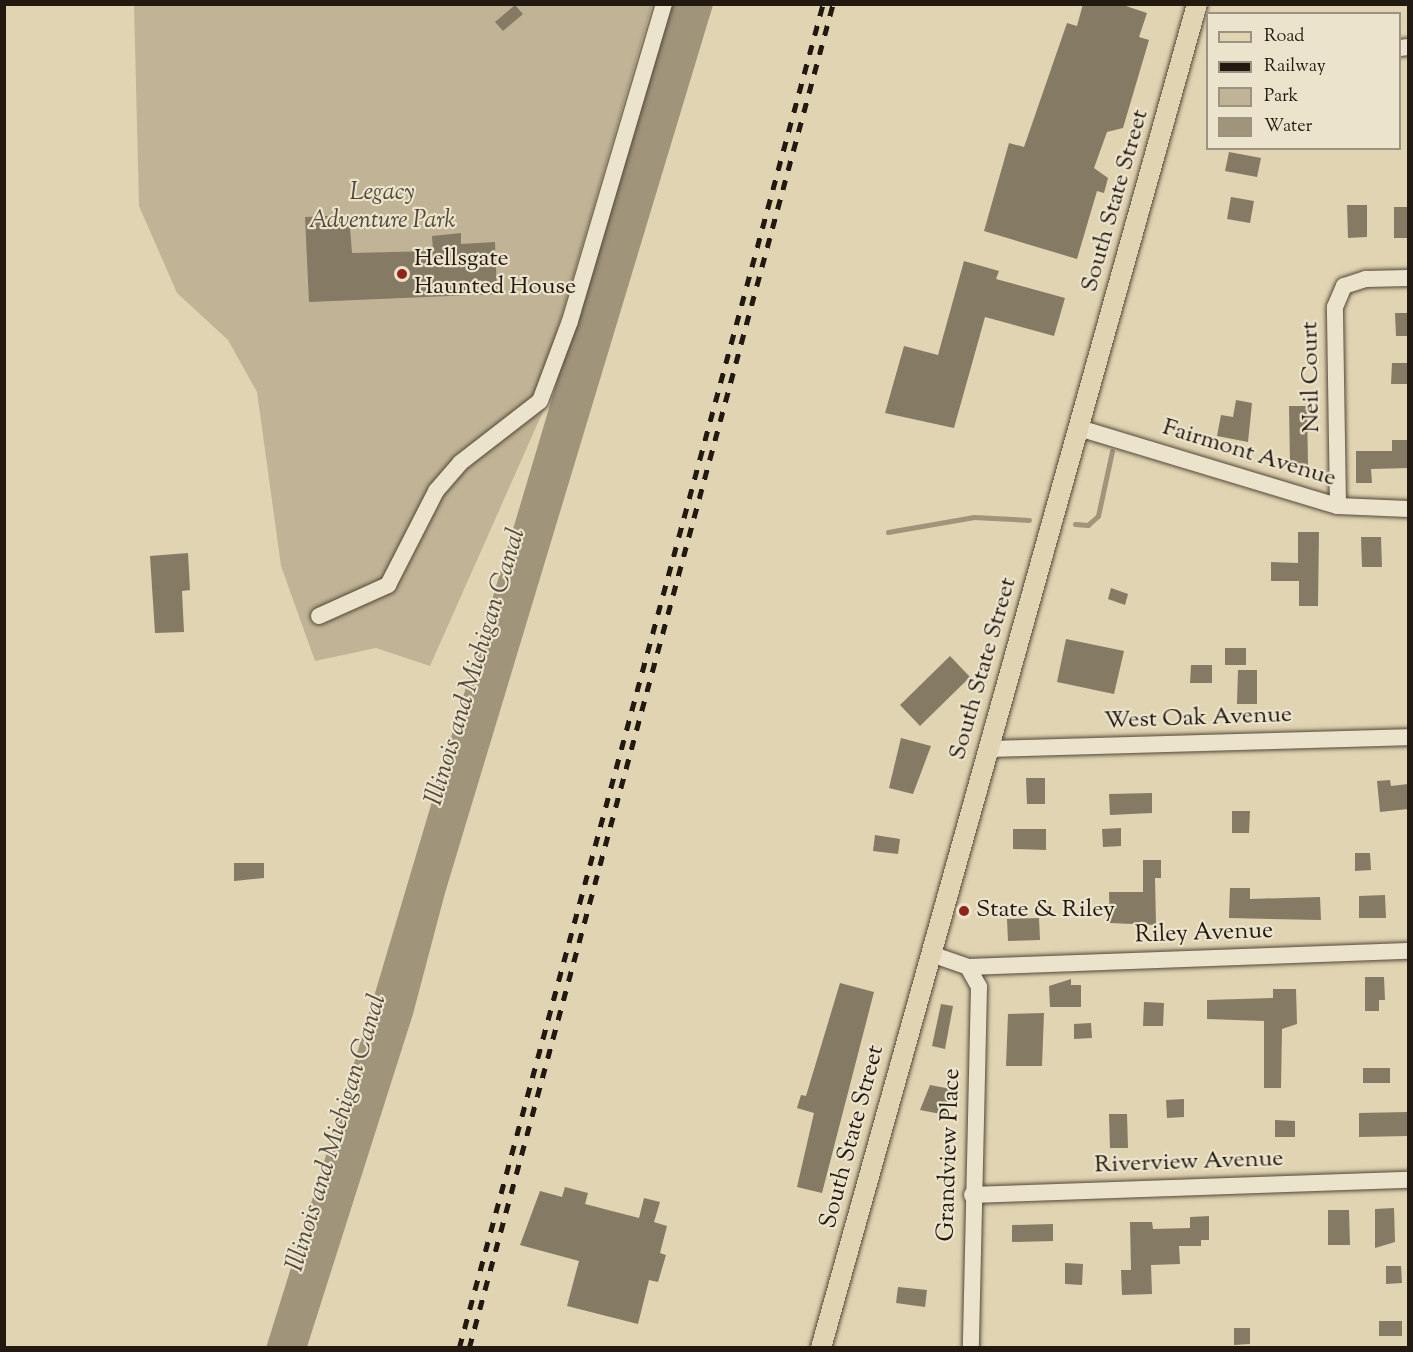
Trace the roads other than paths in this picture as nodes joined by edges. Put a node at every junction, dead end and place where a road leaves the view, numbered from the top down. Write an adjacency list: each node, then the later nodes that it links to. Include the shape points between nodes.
1 (664, 4): 7 (street, via 570,321 540,401 460,463 436,491 388,585)
2 (1200, 11): 4 (main road, South State Street)
3 (1408, 278): 5 (street, Neil Court, via 1366,279 1344,286 1335,307)
4 (1079, 428): 5 (street, Fairmont Avenue); 9 (main road, South State Street)
5 (1338, 506): 6 (street, Fairmont Avenue)
6 (1408, 509)
7 (319, 616)
8 (1408, 737): 9 (street, West Oak Avenue)
9 (988, 749): 11 (main road, South State Street)
10 (1408, 951): 12 (street, Riley Avenue)
11 (930, 954): 12 (street, Riley Avenue); 15 (main road, South State Street)
12 (968, 967): 14 (street, Grandview Place, via 979,987)
13 (1408, 1180): 14 (street, Riverview Avenue)
14 (972, 1194): 16 (street, Grandview Place)
15 (821, 1347)
16 (971, 1347)

